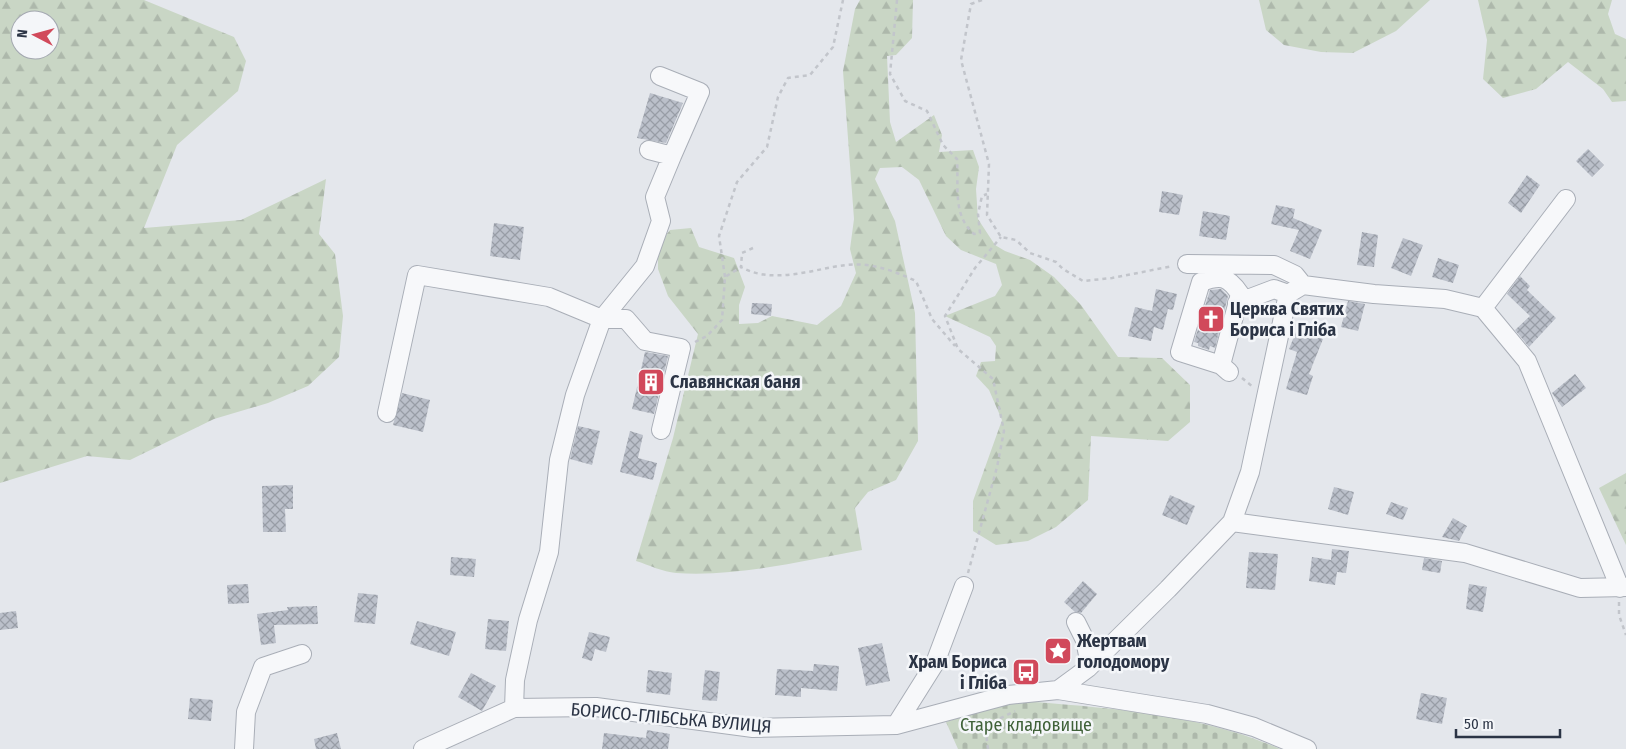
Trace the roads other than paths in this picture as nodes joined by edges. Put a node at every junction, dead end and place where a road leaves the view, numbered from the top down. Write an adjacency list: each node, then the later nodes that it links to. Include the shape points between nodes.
1 (660, 76): 3 (street, via 700,92)
2 (649, 150): 3 (street)
3 (672, 156): 9 (street, via 655,197 661,221 645,266)
4 (1566, 198): 8 (street)
5 (1187, 264): 6 (street, via 1274,265 1295,275)
6 (1295, 290): 7 (street, via 1274,290); 8 (street, via 1446,299); 12 (street, via 1250,472)
7 (1237, 303): 7 (street, via 1225,368 1180,352 1201,282 1216,277 1232,282 1240,294)
8 (1483, 308): 14 (street, via 1527,361)
9 (602, 319): 10 (street, via 549,297 417,275); 11 (street, via 626,319 645,340 681,348); 19 (street, via 575,395 559,460 549,552 528,620 515,680)
10 (387, 413)
11 (661, 430)
12 (1232, 522): 14 (street, via 1465,553 1580,588); 17 (street)
13 (964, 586): 20 (street, via 935,663)
14 (1623, 587)
15 (1076, 622): 17 (street, via 1085,640)
16 (302, 654): 21 (street, via 262,667 246,712)
17 (1090, 665): 18 (street)
18 (1058, 690): 20 (street, БОРИСО-ГЛІБСЬКА ВУЛИЦЯ, via 1008,695); 23 (street, БОРИСО-ГЛІБСЬКА ВУЛИЦЯ, via 1207,714 1254,727)
19 (514, 708): 20 (street, БОРИСО-ГЛІБСЬКА ВУЛИЦЯ, via 596,707 753,728); 22 (street, БОРИСО-ГЛІБСЬКА ВУЛИЦЯ)
20 (896, 725)
21 (244, 749)
22 (423, 749)
23 (1307, 749)

